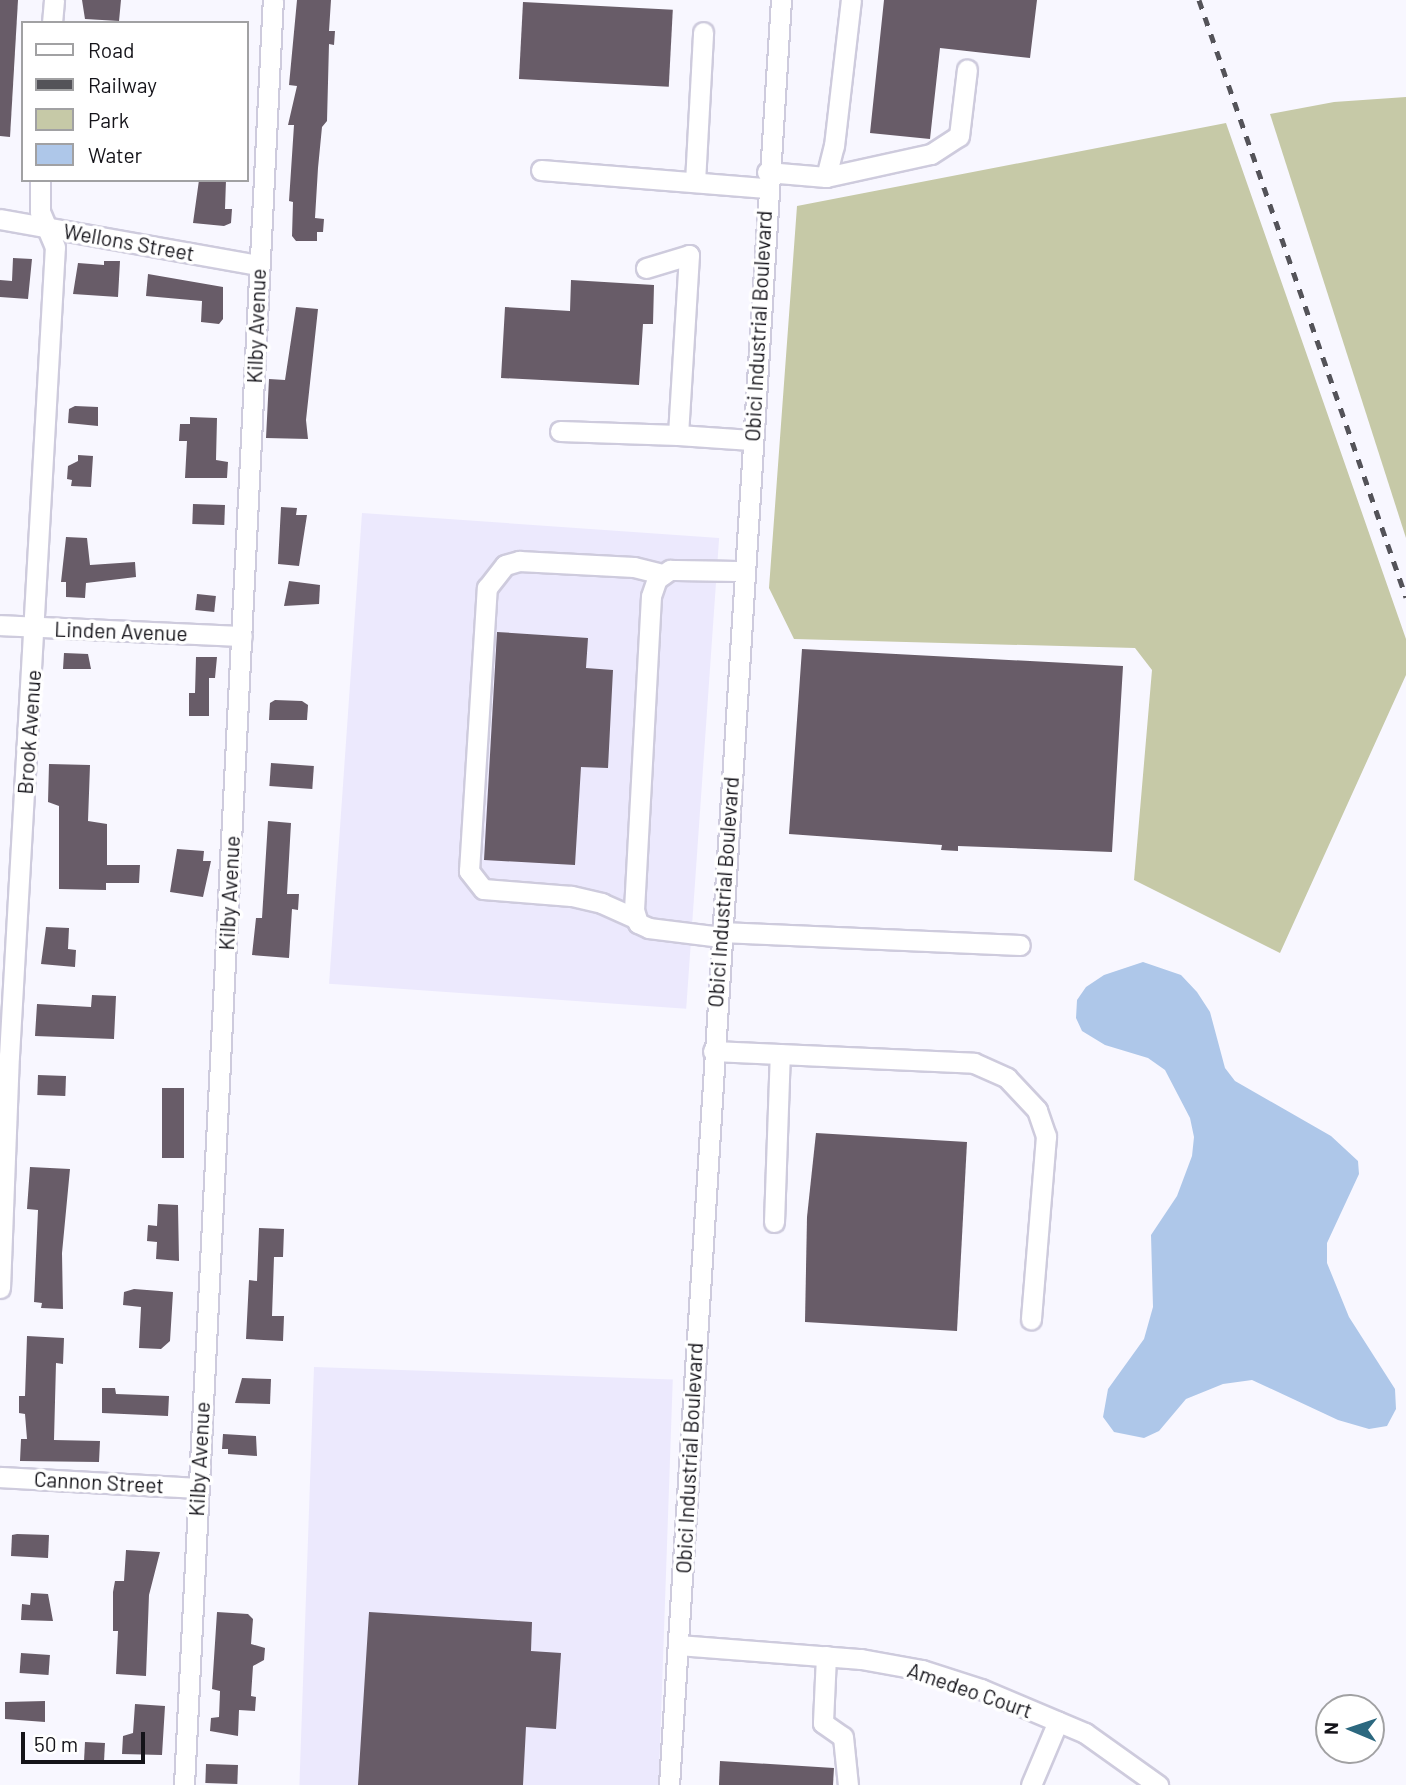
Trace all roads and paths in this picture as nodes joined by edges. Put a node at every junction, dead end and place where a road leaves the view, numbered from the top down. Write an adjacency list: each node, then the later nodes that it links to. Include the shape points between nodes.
1 (54, 0): 5 (street)
2 (273, 0): 15 (street, Kilby Avenue)
3 (780, 0): 10 (street, Obici Industrial Boulevard)
4 (851, 0): 9 (street, via 834,146)
5 (52, 21)
6 (703, 32): 12 (street)
7 (967, 69): 9 (street, via 959,136 931,154)
8 (541, 170): 12 (street)
9 (826, 177): 10 (street)
10 (767, 180): 12 (street); 19 (street, Obici Industrial Boulevard)
11 (40, 182): 14 (street, Brook Avenue, via 38,200)
12 (695, 182)
13 (0, 219): 14 (street, Wellons Street)
14 (45, 227): 15 (street, Wellons Street); 23 (street, Brook Avenue, via 55,247)
15 (259, 265): 24 (street, Kilby Avenue)
16 (646, 268): 18 (street, via 689,255)
17 (560, 431): 18 (street)
18 (678, 435): 19 (street)
19 (751, 440): 20 (street, Obici Industrial Boulevard)
20 (743, 571): 21 (street, via 679,569); 26 (street, Obici Industrial Boulevard)
21 (663, 574): 25 (street, via 651,596); 25 (street, via 634,567 519,561 505,565 487,588 469,871 483,889 571,896)
22 (0, 625): 23 (street, Linden Avenue)
23 (36, 628): 24 (street, Linden Avenue); 30 (street, Brook Avenue)
24 (242, 636): 35 (street, Kilby Avenue)
25 (635, 918): 26 (street, via 649,928)
26 (721, 934): 27 (street); 28 (street, Obici Industrial Boulevard)
27 (1020, 945)
28 (713, 1051): 29 (street); 36 (street, Obici Industrial Boulevard)
29 (780, 1054): 31 (street); 33 (street, via 974,1063 1007,1078 1037,1110 1046,1136)
30 (4, 1056): 32 (street, Brook Avenue)
31 (774, 1222)
32 (0, 1288)
33 (1031, 1319)
34 (0, 1476): 35 (street, Cannon Street)
35 (198, 1488): 39 (street, Kilby Avenue)
36 (678, 1645): 37 (street, Amedeo Court); 40 (street, Obici Industrial Boulevard)
37 (826, 1656): 38 (street, Amedeo Court, via 922,1670); 41 (street, via 823,1723 843,1737)
38 (1058, 1721): 42 (street); 43 (street, Amedeo Court, via 1084,1733)
39 (184, 1785)
40 (669, 1785)
41 (848, 1785)
42 (1031, 1785)
43 (1158, 1785)

